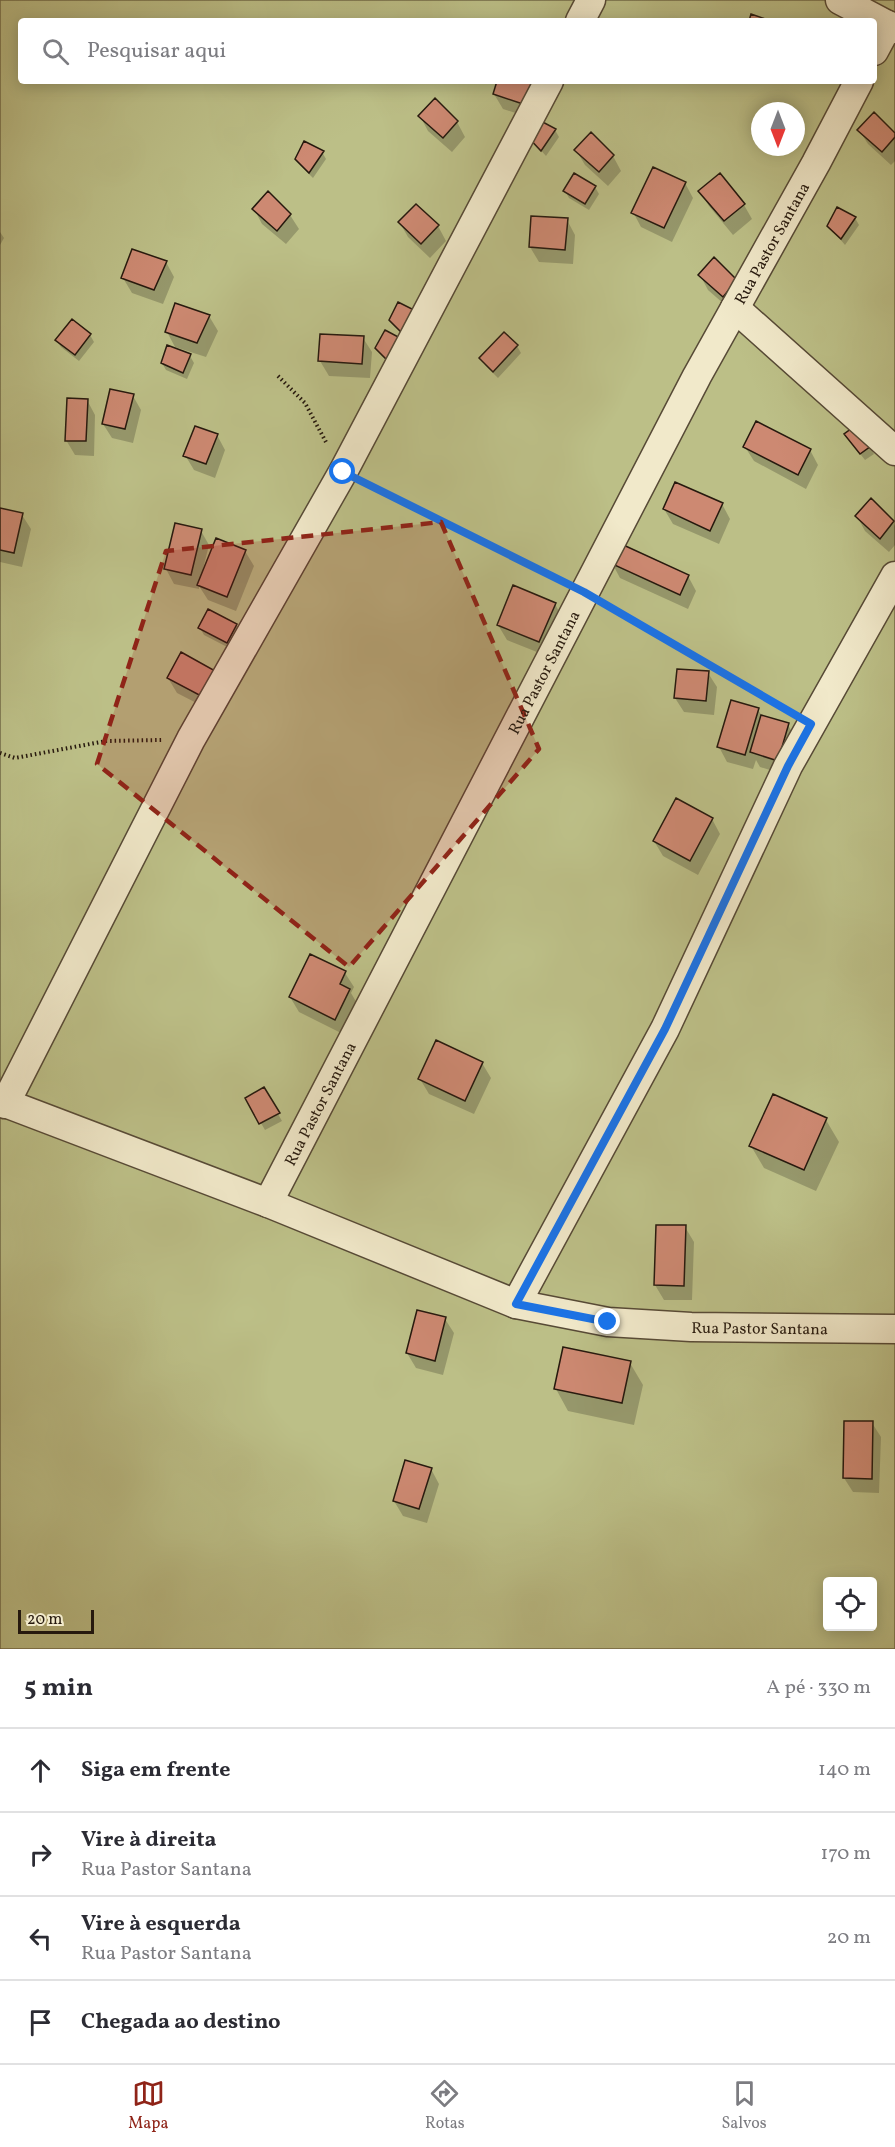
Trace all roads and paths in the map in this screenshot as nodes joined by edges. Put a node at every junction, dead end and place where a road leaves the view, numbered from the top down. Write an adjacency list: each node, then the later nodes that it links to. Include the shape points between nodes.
1 (591, 0): 3 (street)
2 (840, 0): 4 (street)
3 (582, 18)
4 (874, 18)
5 (877, 20): 6 (street)
6 (891, 27): 7 (street)
7 (877, 47)
8 (547, 84): 13 (street, Rua Pastor Santana)
9 (857, 84): 10 (street, Rua Pastor Santana)
10 (735, 308): 12 (street); 15 (street, Rua Pastor Santana)
11 (278, 376): 13 (path, via 304,403)
12 (895, 451)
13 (343, 472): 15 (path); 17 (street, Rua Pastor Santana)
14 (895, 576): 16 (street)
15 (584, 592): 16 (path); 20 (street, Rua Pastor Santana)
16 (811, 724): 21 (street, via 665,1029)
17 (192, 739): 18 (path, via 106,741 15,758); 19 (street, Rua Pastor Santana)
18 (0, 753)
19 (3, 1102): 20 (street, Rua Pastor Santana)
20 (268, 1203): 21 (street, Rua Pastor Santana)
21 (516, 1304): 22 (street, Rua Pastor Santana, via 608,1322)
22 (895, 1329)

